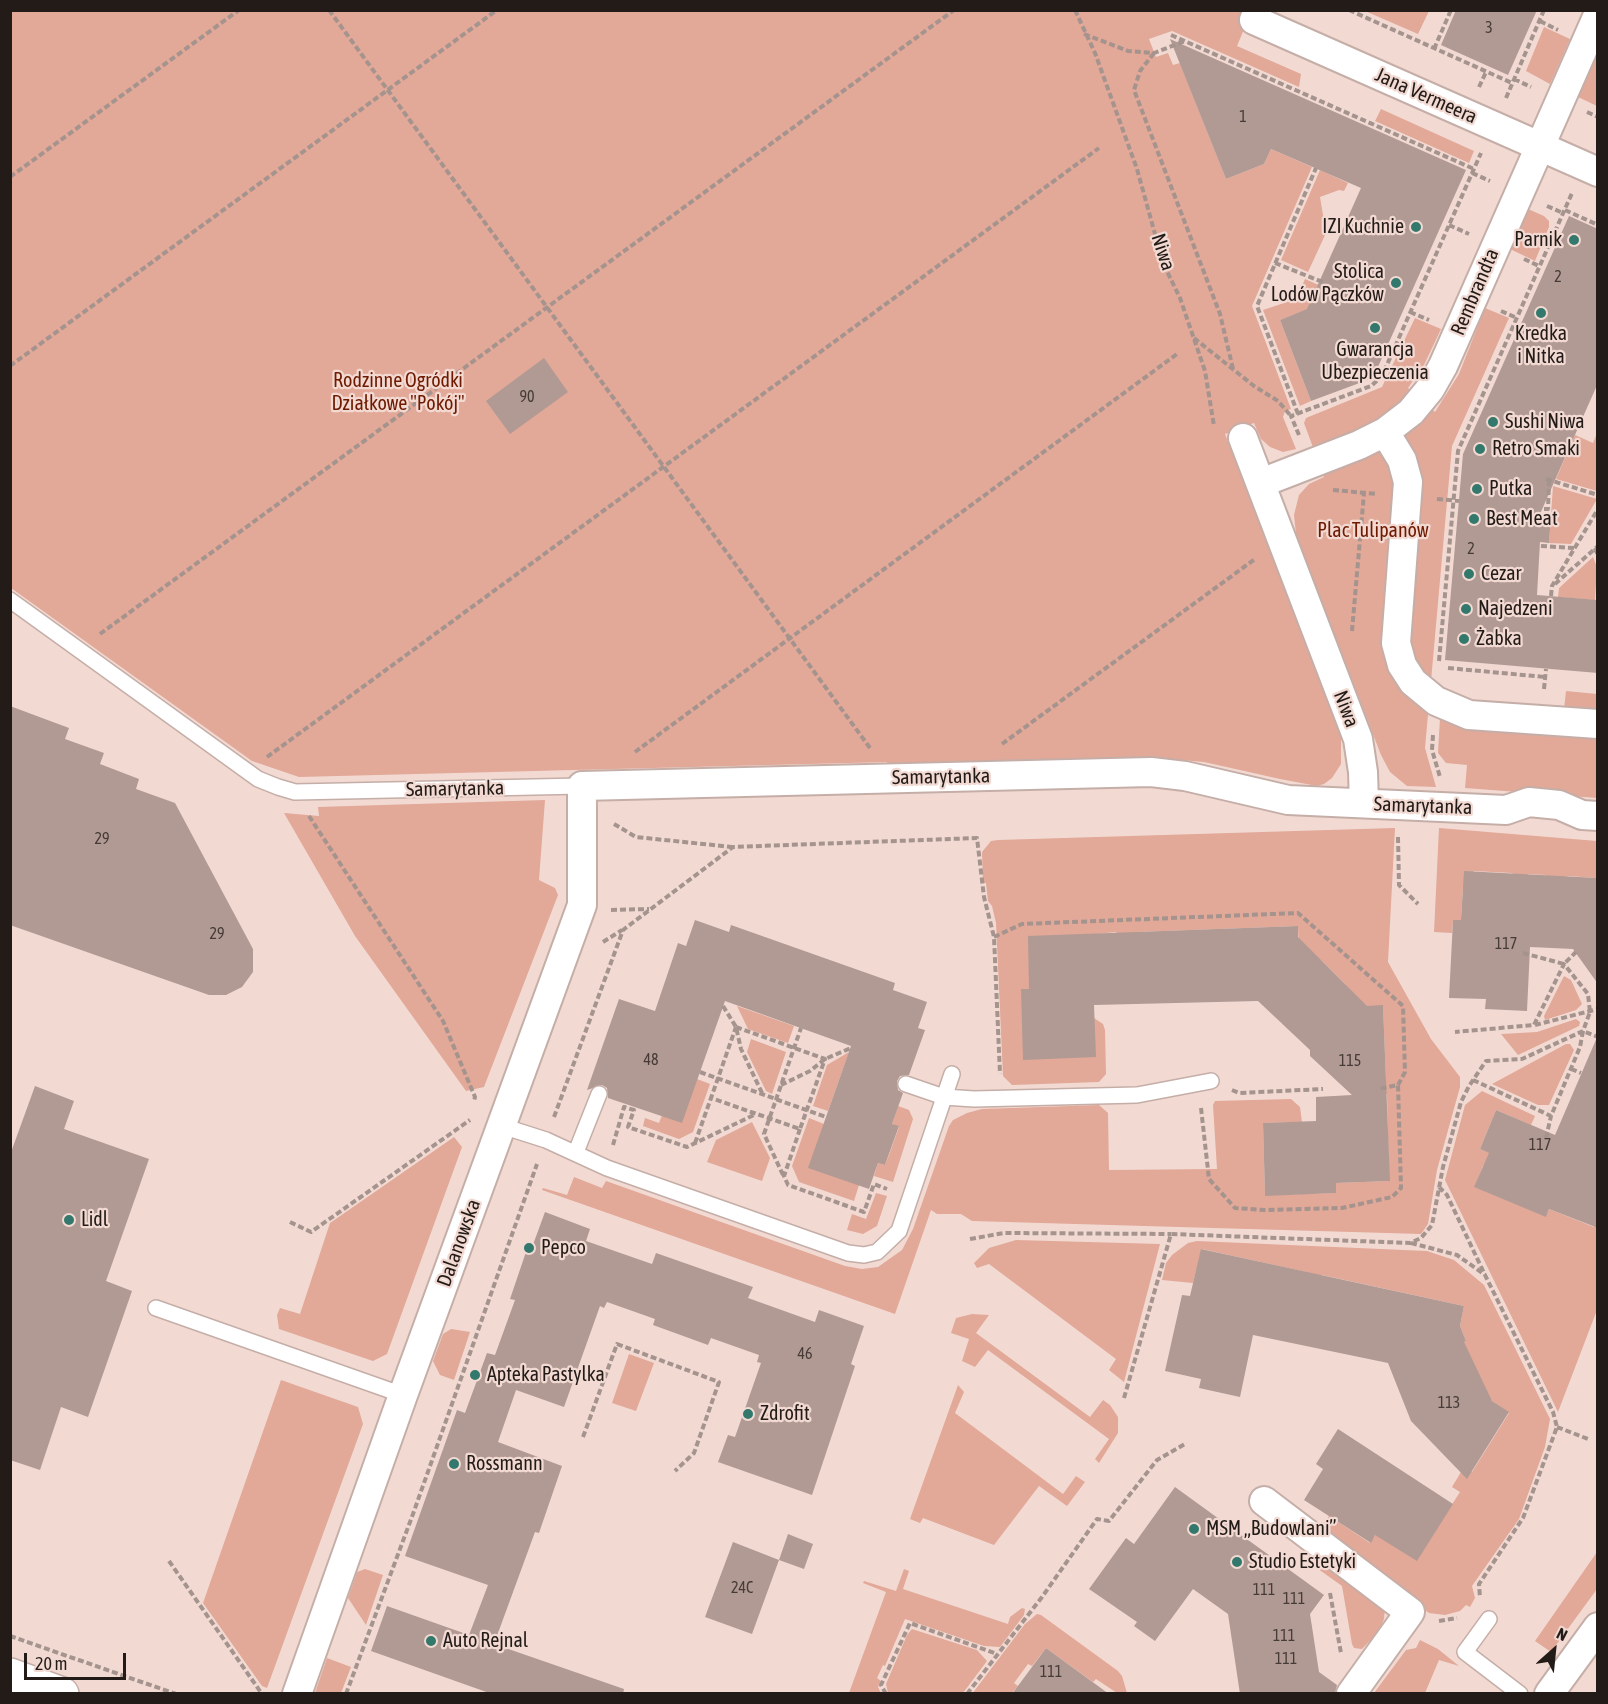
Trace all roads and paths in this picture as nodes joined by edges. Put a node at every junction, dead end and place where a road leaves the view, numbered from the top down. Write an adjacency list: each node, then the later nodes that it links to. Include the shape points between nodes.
1 (239, 10): 24 (path)
2 (329, 10): 17 (path)
3 (497, 10): 17 (path)
4 (954, 10): 30 (path)
5 (1075, 10): 11 (path, Niwa)
6 (1349, 10): 14 (path)
7 (1451, 10): 14 (path)
8 (1544, 10): 16 (path)
9 (1598, 15): 19 (street, Rembrandta)
10 (1254, 20): 19 (street, Jana Vermeera)
11 (1084, 33): 15 (path, via 1128,51); 31 (path, Niwa, via 1137,169 1163,262)
12 (1171, 35): 13 (path)
13 (1185, 41): 15 (path); 23 (path)
14 (1434, 49): 16 (path)
15 (1154, 53): 34 (path, via 1140,71 1134,90 1220,314)
16 (1512, 83): 18 (path)
17 (388, 90): 30 (path); 33 (path)
18 (1504, 102)
19 (1539, 146): 25 (street, Jana Vermeera); 38 (street, Rembrandta, via 1437,377 1411,412)
20 (1484, 147): 23 (path)
21 (1099, 148): 41 (path)
22 (1316, 168): 28 (path)
23 (1474, 169): 35 (path, via 1382,376 1371,386)
24 (10, 177)
25 (1586, 180): 26 (path)
26 (1565, 210): 27 (path); 60 (path, via 1458,451 1438,668)
27 (1598, 225)
28 (1275, 262): 29 (path); 35 (path, via 1257,306)
29 (1324, 283)
30 (547, 308): 41 (path); 57 (path)
31 (1194, 338): 34 (path); 37 (path, Niwa, via 1208,382)
32 (1177, 354): 58 (path)
33 (10, 366)
34 (1233, 369): 36 (path, via 1278,401)
35 (1298, 414): 36 (path)
36 (1291, 416): 39 (path)
37 (1216, 431)
38 (1386, 432): 42 (street, Rembrandta); 61 (street, via 1402,460 1408,482 1397,650 1413,682)
39 (1299, 437)
40 (1243, 438): 42 (street, Niwa)
41 (663, 467): 58 (path); 66 (path)
42 (1260, 483): 69 (street, Niwa, via 1358,739)
43 (1325, 489): 44 (path)
44 (1364, 493): 45 (path); 59 (path)
45 (1385, 495)
46 (1598, 495): 47 (path, via 1548,480 1548,509)
47 (1544, 508)
48 (1598, 509): 51 (path)
49 (1540, 546): 51 (path)
50 (1596, 547): 52 (path); 54 (path)
51 (1575, 548): 54 (path)
52 (1598, 556)
53 (1256, 559): 63 (path)
54 (1552, 586): 55 (path)
55 (1551, 596)
56 (10, 600): 68 (lane, Samarytanka, via 258,779)
57 (97, 636)
58 (789, 638): 64 (path); 65 (path)
59 (1352, 639)
60 (1545, 676)
61 (1436, 701): 62 (street, via 1469,715); 70 (path, via 1432,750)
62 (1598, 724)
63 (995, 749)
64 (632, 755)
65 (876, 756)
66 (258, 764)
67 (582, 786): 68 (lane, Samarytanka); 69 (street, Samarytanka, via 1151,772 1288,800); 73 (path, via 614,824 636,837); 117 (street, Dalanowska, via 582,905)
68 (295, 792): 110 (path, via 442,1021 475,1097)
69 (1364, 804): 70 (street, Samarytanka)
70 (1449, 806): 71 (street, Samarytanka, via 1506,810 1529,802 1559,805 1582,815)
71 (1598, 816)
72 (1398, 831): 75 (path, via 1399,885)
73 (733, 847)
74 (984, 891): 76 (path)
75 (1418, 904)
76 (994, 937): 101 (path, via 1022,924 1298,913 1402,1006 1405,1072); 108 (path)
77 (1576, 952): 79 (path)
78 (1523, 953): 79 (path)
79 (1564, 964): 82 (path, via 1588,994); 83 (path)
80 (723, 1006): 84 (path)
81 (1598, 1009): 82 (path)
82 (1590, 1012): 83 (path); 86 (path)
83 (1534, 1025): 87 (path)
84 (736, 1027): 89 (path); 96 (path); 105 (path, via 741,1049)
85 (801, 1028): 89 (path)
86 (1583, 1031): 88 (path); 92 (path); 97 (path, via 1522,1059 1486,1061)
87 (1455, 1032)
88 (1598, 1037)
89 (794, 1047): 91 (path); 100 (path)
90 (850, 1048): 91 (path)
91 (825, 1059): 100 (path); 111 (path)
92 (1571, 1069): 94 (path); 113 (path)
93 (700, 1072): 96 (path)
94 (1581, 1073)
95 (952, 1074): 106 (lane)
96 (717, 1079): 105 (path); 107 (path)
97 (1473, 1080): 113 (path); 125 (path, via 1461,1102)
98 (1205, 1082): 101 (path, via 1209,1179 1234,1208 1264,1210 1342,1208 1398,1193 1402,1181); 102 (path, via 1239,1093); 108 (lane, via 1137,1095)
99 (906, 1084): 106 (lane)
100 (781, 1085): 109 (path)
101 (1398, 1085): 103 (path)
102 (1323, 1089)
103 (1378, 1089)
104 (599, 1094): 122 (lane)
105 (763, 1095): 109 (path)
106 (944, 1097): 108 (lane); 122 (lane, via 899,1231 877,1252 864,1255 848,1253 607,1168)
107 (711, 1098): 112 (path); 121 (path)
108 (1000, 1098)
109 (776, 1099): 111 (path); 115 (path)
110 (473, 1108)
111 (807, 1110): 114 (path); 118 (path)
112 (756, 1114): 115 (path); 121 (path)
113 (1551, 1116): 120 (path)
114 (826, 1117)
115 (769, 1119): 118 (path); 123 (path, via 764,1134)
116 (618, 1125): 121 (path, via 624,1107 634,1110 628,1127 687,1147)
117 (502, 1126): 122 (lane); 132 (street, Dalanowska)
118 (800, 1129): 123 (path)
119 (469, 1131): 126 (path, via 471,1119 311,1232)
120 (1546, 1138)
121 (695, 1144)
122 (576, 1152)
123 (784, 1176): 124 (path, via 788,1185 864,1212 874,1184)
124 (879, 1186)
125 (1439, 1187): 129 (path, via 1432,1225 1421,1238); 130 (path)
126 (290, 1222)
127 (1171, 1234): 128 (path, via 1004,1233); 129 (path); 133 (path)
128 (970, 1239)
129 (1410, 1243): 130 (path, via 1456,1255)
130 (1485, 1275): 134 (path)
131 (156, 1308): 132 (lane)
132 (403, 1395): 152 (street, Dalanowska)
133 (1124, 1398)
134 (1557, 1427): 136 (path); 142 (path, via 1523,1518 1479,1584)
135 (583, 1437): 138 (path, via 617,1344 719,1382 694,1453)
136 (1588, 1439)
137 (1185, 1444): 146 (path, via 1157,1460 1109,1521 1097,1519)
138 (675, 1471)
139 (1264, 1501): 155 (street, via 1410,1612)
140 (169, 1561): 151 (path)
141 (1330, 1588): 147 (path)
142 (1477, 1603)
143 (1489, 1619): 156 (lane, via 1465,1652)
144 (1598, 1627): 157 (street)
145 (10, 1636): 150 (path)
146 (997, 1654): 153 (path, via 910,1623 881,1685); 154 (path)
147 (1342, 1658)
148 (10, 1675): 149 (street)
149 (62, 1694)
150 (176, 1694)
151 (262, 1694)
152 (297, 1694)
153 (886, 1694)
154 (967, 1694)
155 (1351, 1694)
156 (1520, 1694)
157 (1549, 1694)

